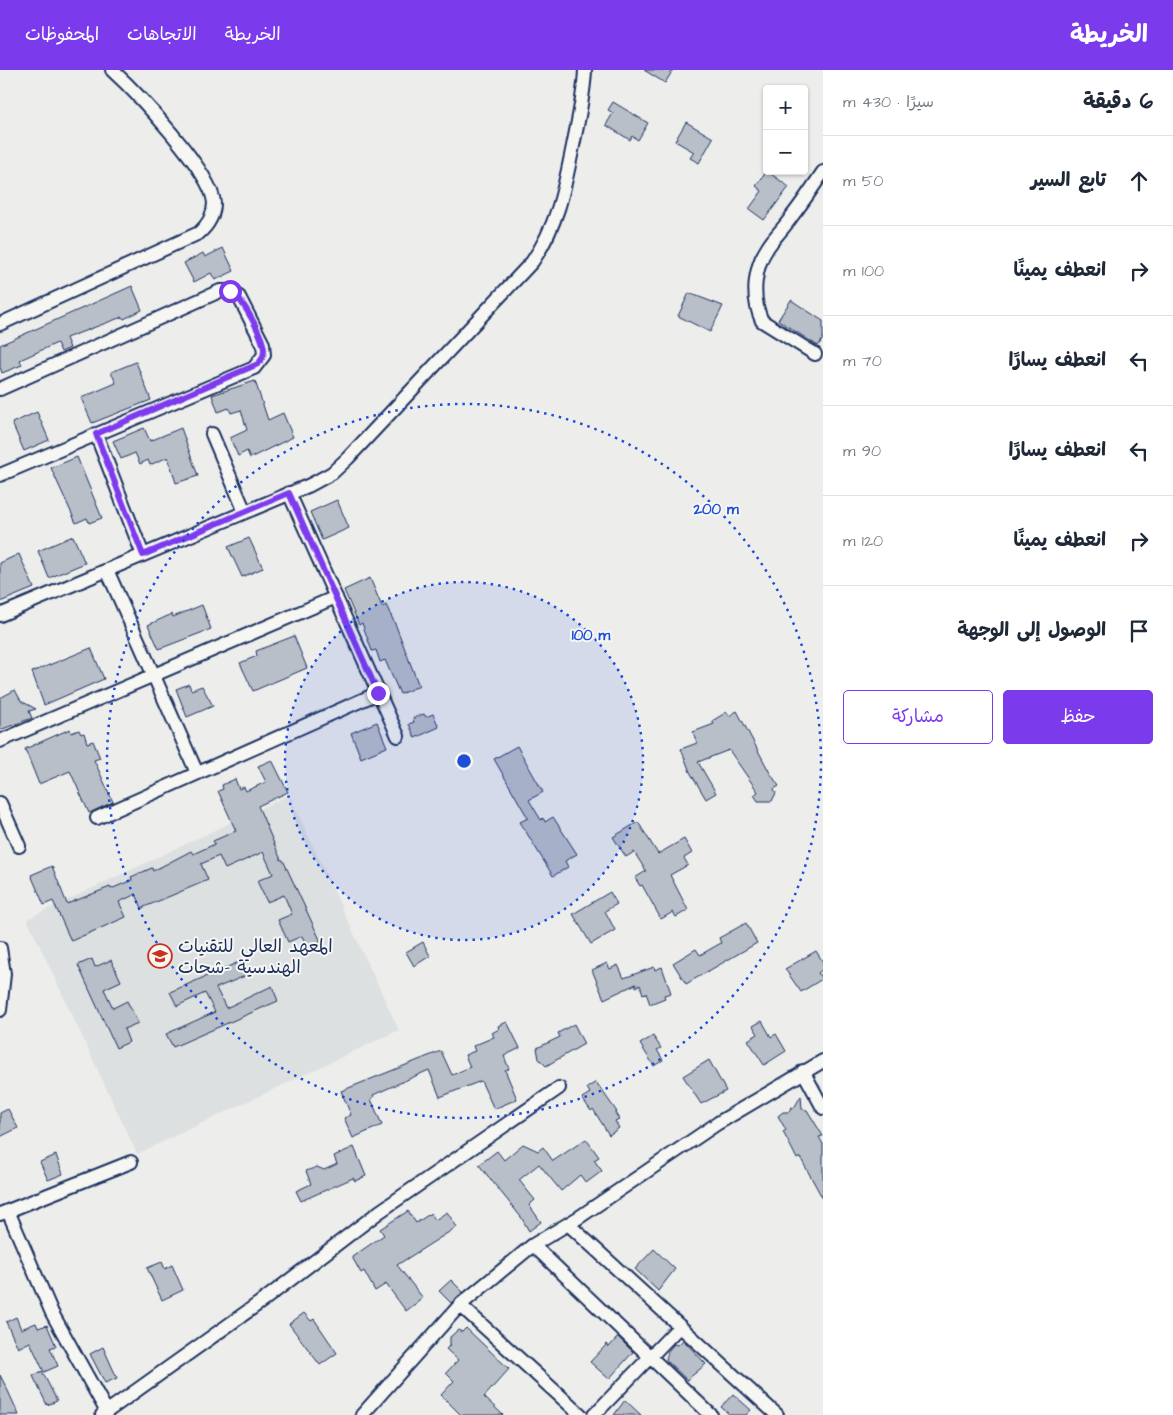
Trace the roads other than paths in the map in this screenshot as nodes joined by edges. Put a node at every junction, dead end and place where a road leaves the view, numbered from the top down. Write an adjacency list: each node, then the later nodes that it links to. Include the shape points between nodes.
1 (112, 70): 4 (street, via 162,124 195,166 211,190 214,202 212,216 199,232)
2 (585, 70): 10 (street, via 584,93 561,205 544,245 532,262 348,458 321,479)
3 (823, 172): 5 (street, via 768,246 758,267 756,281 758,313 762,321)
4 (0, 324)
5 (815, 354)
6 (0, 390): 7 (street, via 220,291 230,291 239,297 263,344 264,355 258,364)
7 (96, 434): 9 (street); 12 (street)
8 (212, 434): 11 (street)
9 (0, 475)
10 (289, 493): 11 (street); 14 (street)
11 (245, 512): 12 (street)
12 (143, 555): 13 (street)
13 (107, 570): 15 (street); 16 (street)
14 (336, 597): 16 (street); 17 (street)
15 (0, 615)
16 (152, 674): 19 (street); 20 (street)
17 (378, 693): 18 (street); 20 (street)
18 (398, 736)
19 (0, 741)
20 (197, 773): 22 (street)
21 (0, 803): 23 (street)
22 (97, 818)
23 (19, 846)
24 (0, 948): 25 (street, via 4,974)
25 (0, 1010)
26 (823, 1061): 27 (street)
27 (803, 1071): 29 (street); 32 (street, via 718,1123)
28 (559, 1088): 37 (street, via 379,1212 265,1299)
29 (823, 1108)
30 (131, 1162): 31 (street)
31 (4, 1213): 37 (street)
32 (568, 1224): 33 (street); 35 (street)
33 (532, 1245): 34 (street); 36 (street)
34 (460, 1305): 38 (street); 39 (street)
35 (680, 1326): 36 (street); 42 (street)
36 (651, 1358): 40 (street); 41 (street)
37 (104, 1413)
38 (362, 1415)
39 (581, 1415)
40 (594, 1415)
41 (711, 1415)
42 (777, 1415)

